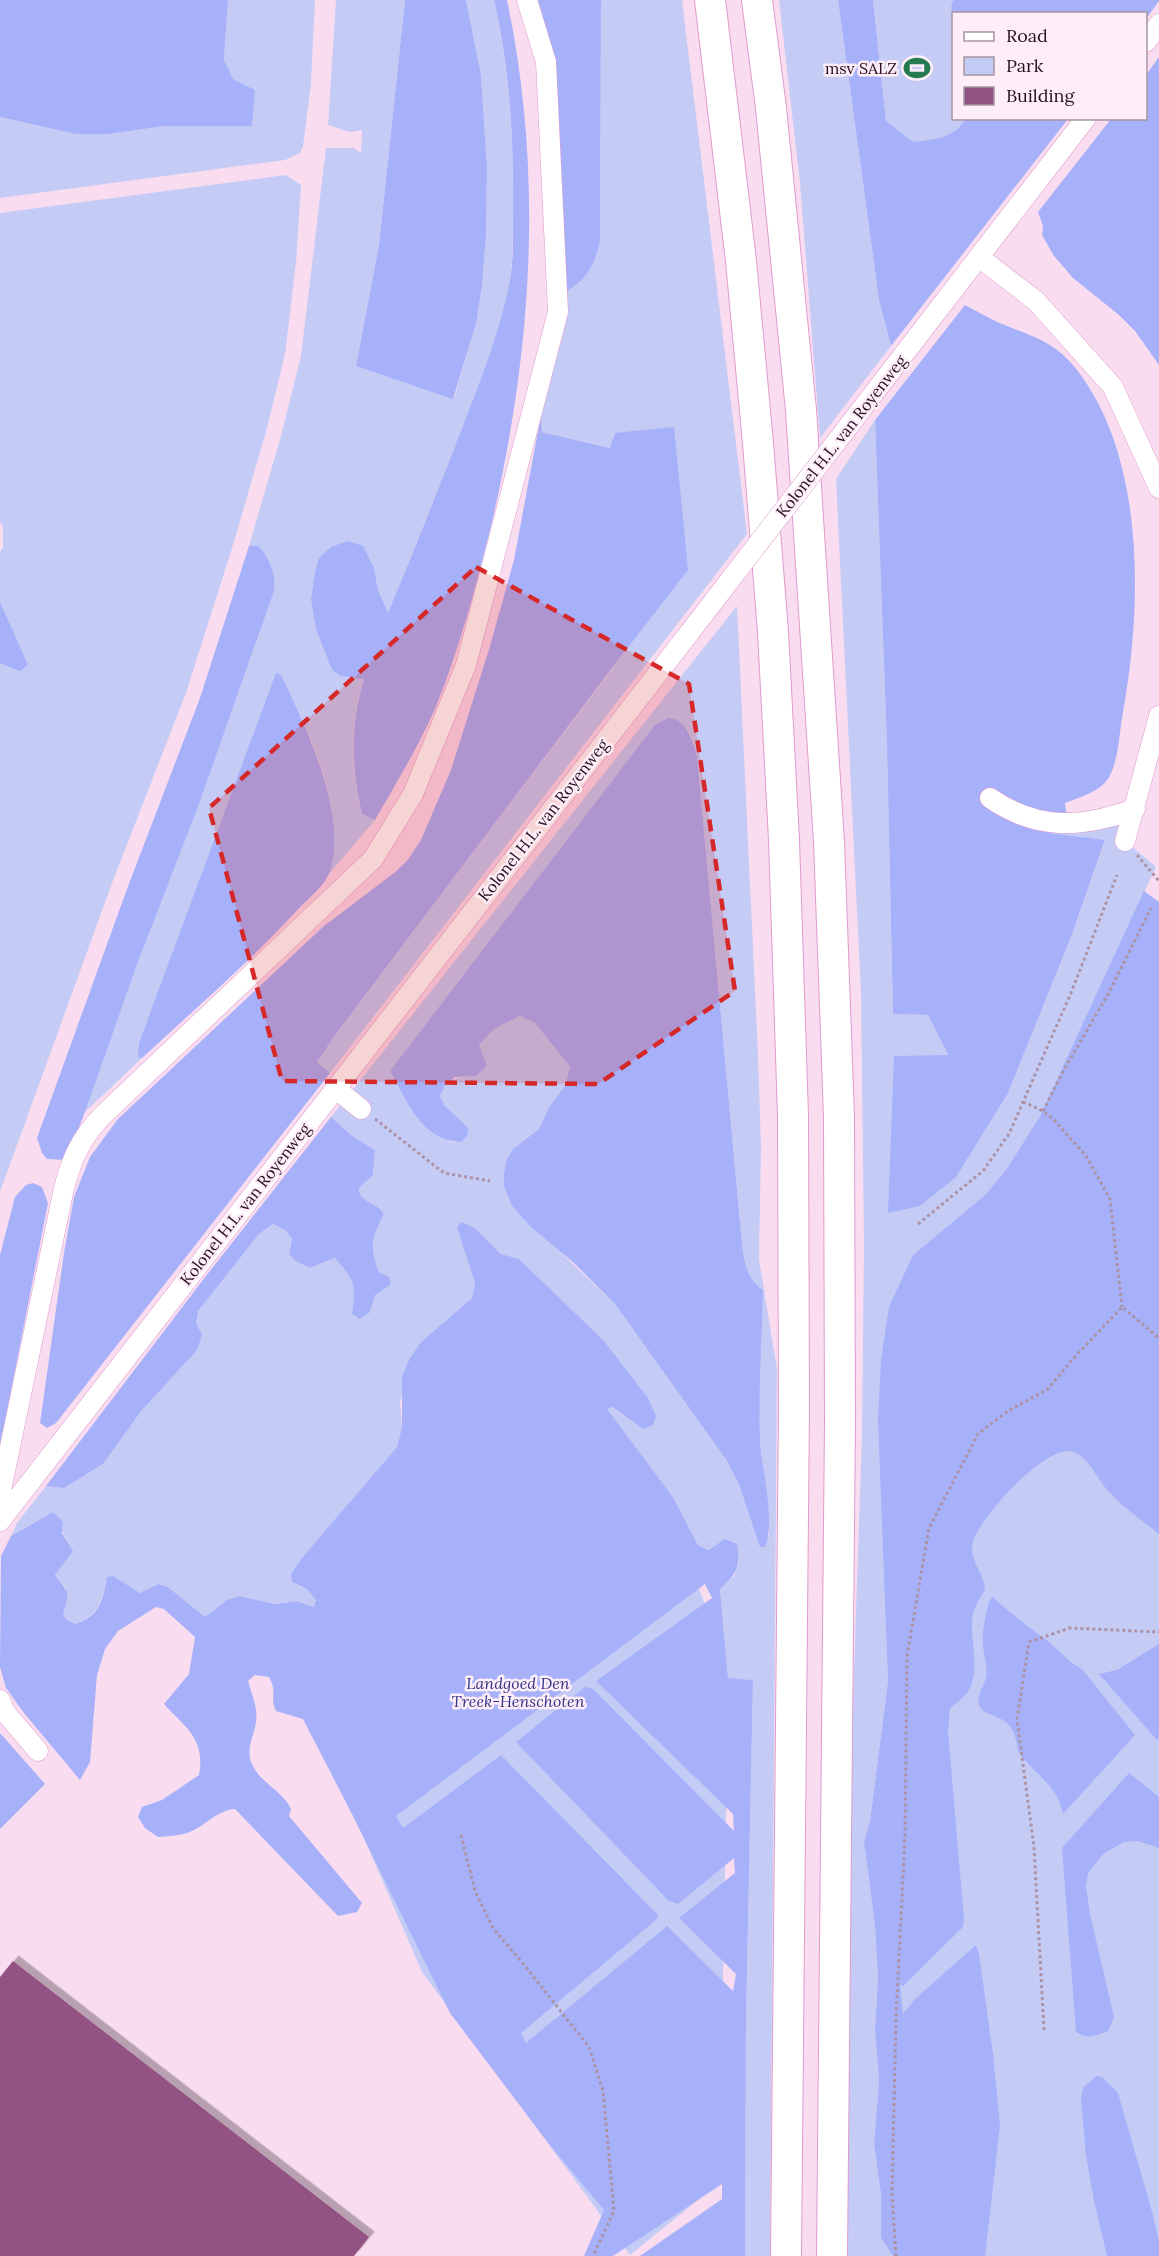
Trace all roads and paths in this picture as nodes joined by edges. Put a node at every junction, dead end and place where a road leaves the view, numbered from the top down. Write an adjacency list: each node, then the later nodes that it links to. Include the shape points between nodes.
1 (527, 0): 24 (street, via 546,62 558,312 466,665 412,794 373,859 100,1117 79,1145 64,1188 0,1496)
2 (710, 0): 32 (highway, via 758,443 784,840 793,1116 794,1395)
3 (757, 0): 33 (highway, via 802,422 828,830 839,1117)
4 (1159, 24): 5 (street)
5 (1147, 41)
6 (1084, 120): 7 (street, Kolonel H.L. van Royenweg)
7 (979, 257): 8 (street, via 1036,302 1113,387); 16 (street, Kolonel H.L. van Royenweg, bridge)
8 (1159, 488)
9 (1159, 716): 11 (street)
10 (990, 798): 11 (street, via 1009,811 1044,823 1098,821)
11 (1135, 809): 12 (street)
12 (1125, 841): 14 (path)
13 (1117, 875): 17 (path)
14 (1159, 881)
15 (1151, 908): 19 (path)
16 (335, 1088): 18 (street); 24 (street, Kolonel H.L. van Royenweg)
17 (1023, 1102): 19 (path); 21 (path, via 1009,1134 983,1171)
18 (361, 1109): 20 (path, via 444,1173)
19 (1043, 1111): 22 (path, via 1086,1156 1110,1199)
20 (490, 1181)
21 (918, 1224)
22 (1122, 1307): 23 (path); 34 (path, via 1048,1389 1008,1411 978,1434 929,1528 907,1656 905,1836 892,2169)
23 (1159, 1338)
24 (12, 1505): 25 (street, Kolonel H.L. van Royenweg)
25 (0, 1521)
26 (1159, 1632): 30 (path, via 1070,1628 1029,1642 1017,1719 1034,1847)
27 (1, 1707): 28 (street)
28 (38, 1751)
29 (461, 1835): 31 (path, via 475,1891 493,1928 589,2048 603,2091 614,2211)
30 (1044, 2030)
31 (593, 2256)
32 (786, 2256)
33 (832, 2256)
34 (896, 2256)

